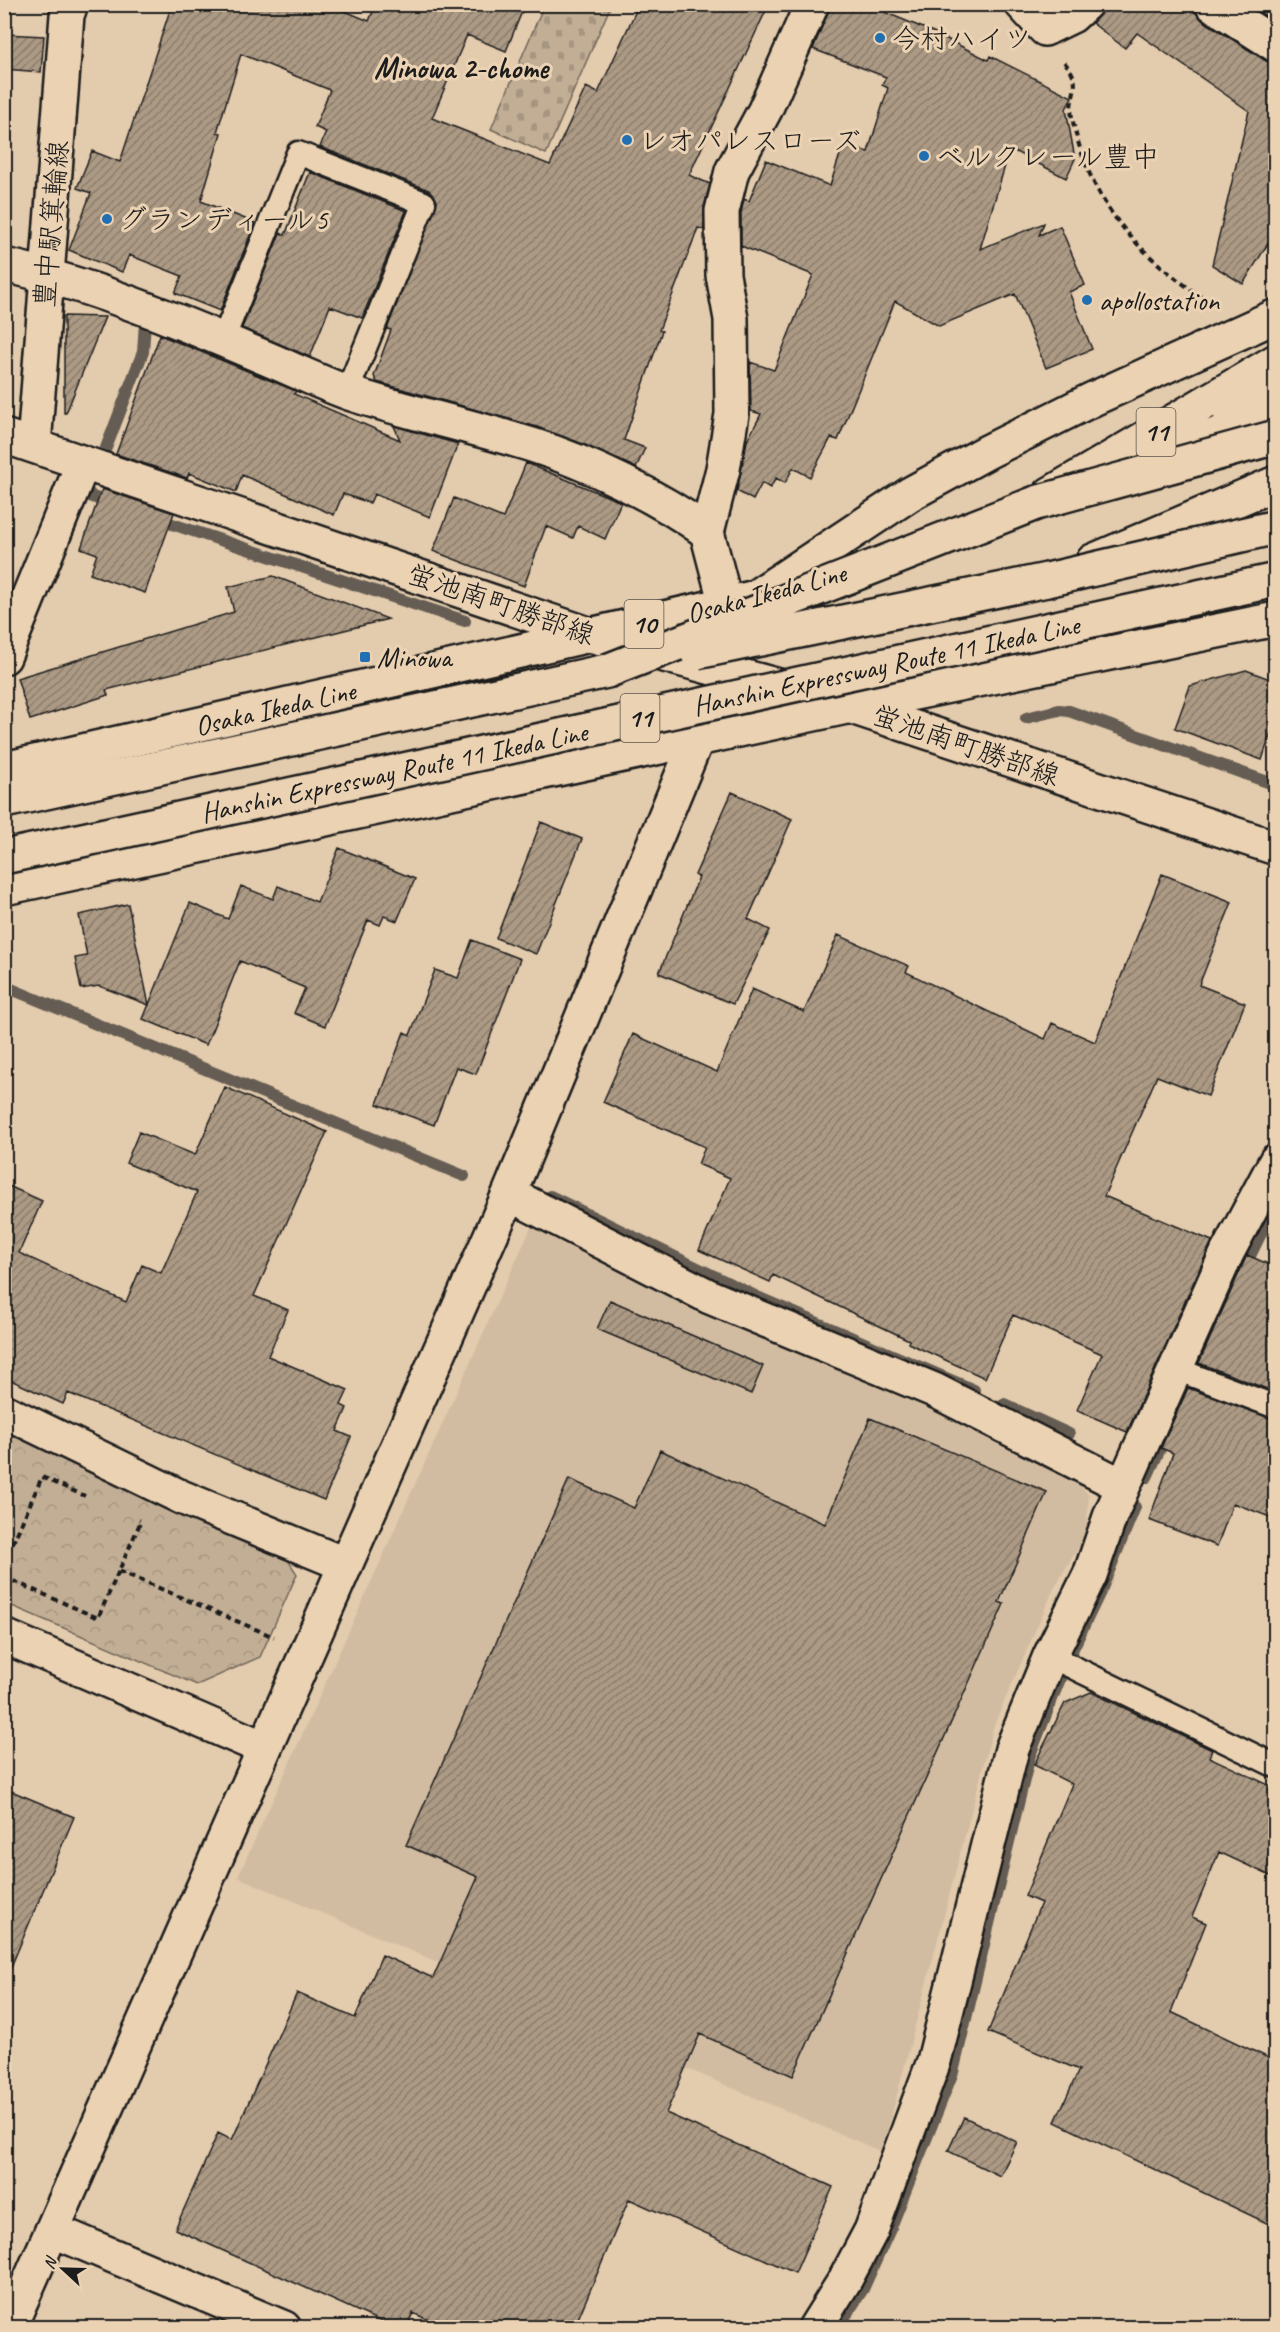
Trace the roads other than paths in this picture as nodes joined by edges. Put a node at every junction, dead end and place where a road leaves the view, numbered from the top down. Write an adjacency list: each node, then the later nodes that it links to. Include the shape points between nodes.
1 (71, 4): 8 (main road, 豊中駅箕輪線)
2 (812, 4): 23 (main road, via 765,110 732,171 722,212 723,275 731,319 732,414)
3 (1022, 4): 4 (main road, via 1045,28 1072,16)
4 (1085, 4)
5 (1212, 4): 6 (main road)
6 (1275, 45)
7 (4, 265): 8 (main road)
8 (46, 274): 10 (main road); 16 (main road, 豊中駅箕輪線)
9 (1261, 322): 26 (main road, via 1093,399 910,494)
10 (223, 340): 13 (main road); 13 (lane, via 298,153 424,203)
11 (1275, 361): 20 (main road, 11, bridge)
12 (1275, 388): 20 (main road, 11, bridge)
13 (347, 392): 23 (main road, via 534,446 628,485)
14 (1275, 412): 20 (main road, 11, bridge)
15 (1275, 437): 20 (main road, 11, bridge)
16 (19, 441): 18 (main road, 蛍池南町勝部線)
17 (1275, 451): 26 (main road, Osaka Ikeda Line / 10)
18 (83, 463): 28 (main road, 蛍池南町勝部線); 29 (main road)
19 (1275, 483): 24 (main road, 11, bridge)
20 (1036, 503): 30 (main road, 11, bridge)
21 (1275, 504): 24 (main road, 11, bridge)
22 (1275, 527): 24 (main road, Hanshin Expressway Route 11 Ikeda Line / 11, bridge)
23 (707, 532): 26 (main road)
24 (1047, 580): 30 (main road, Hanshin Expressway Route 11 Ikeda Line / 11, bridge)
25 (1275, 580): 36 (main road, Hanshin Expressway Route 11 Ikeda Line / 11, bridge)
26 (739, 602): 28 (main road, Osaka Ikeda Line / 10)
27 (1275, 618): 31 (main road)
28 (594, 636): 31 (main road, 蛍池南町勝部線); 33 (main road, Osaka Ikeda Line / 10)
29 (4, 657)
30 (607, 671): 34 (main road, Hanshin Expressway Route 11 Ikeda Line / 11)
31 (851, 706): 32 (main road); 35 (main road, 蛍池南町勝部線)
32 (697, 739): 37 (main road); 39 (main road)
33 (4, 769)
34 (4, 801)
35 (1275, 848)
36 (4, 857)
37 (4, 888)
38 (1275, 1161): 40 (main road, via 1227,1253)
39 (509, 1194): 43 (main road, via 710,1297 934,1390); 44 (main road)
40 (1188, 1374): 41 (lane); 43 (main road)
41 (1275, 1407)
42 (4, 1411): 44 (main road, via 181,1497)
43 (1124, 1486): 46 (main road)
44 (344, 1564): 47 (main road)
45 (4, 1636): 47 (main road)
46 (1062, 1661): 48 (lane); 52 (main road, via 1012,1749 934,2061 871,2231)
47 (264, 1748): 49 (main road)
48 (1275, 1766)
49 (52, 2230): 50 (main road); 51 (main road)
50 (9, 2328)
51 (284, 2328)
52 (815, 2328)

